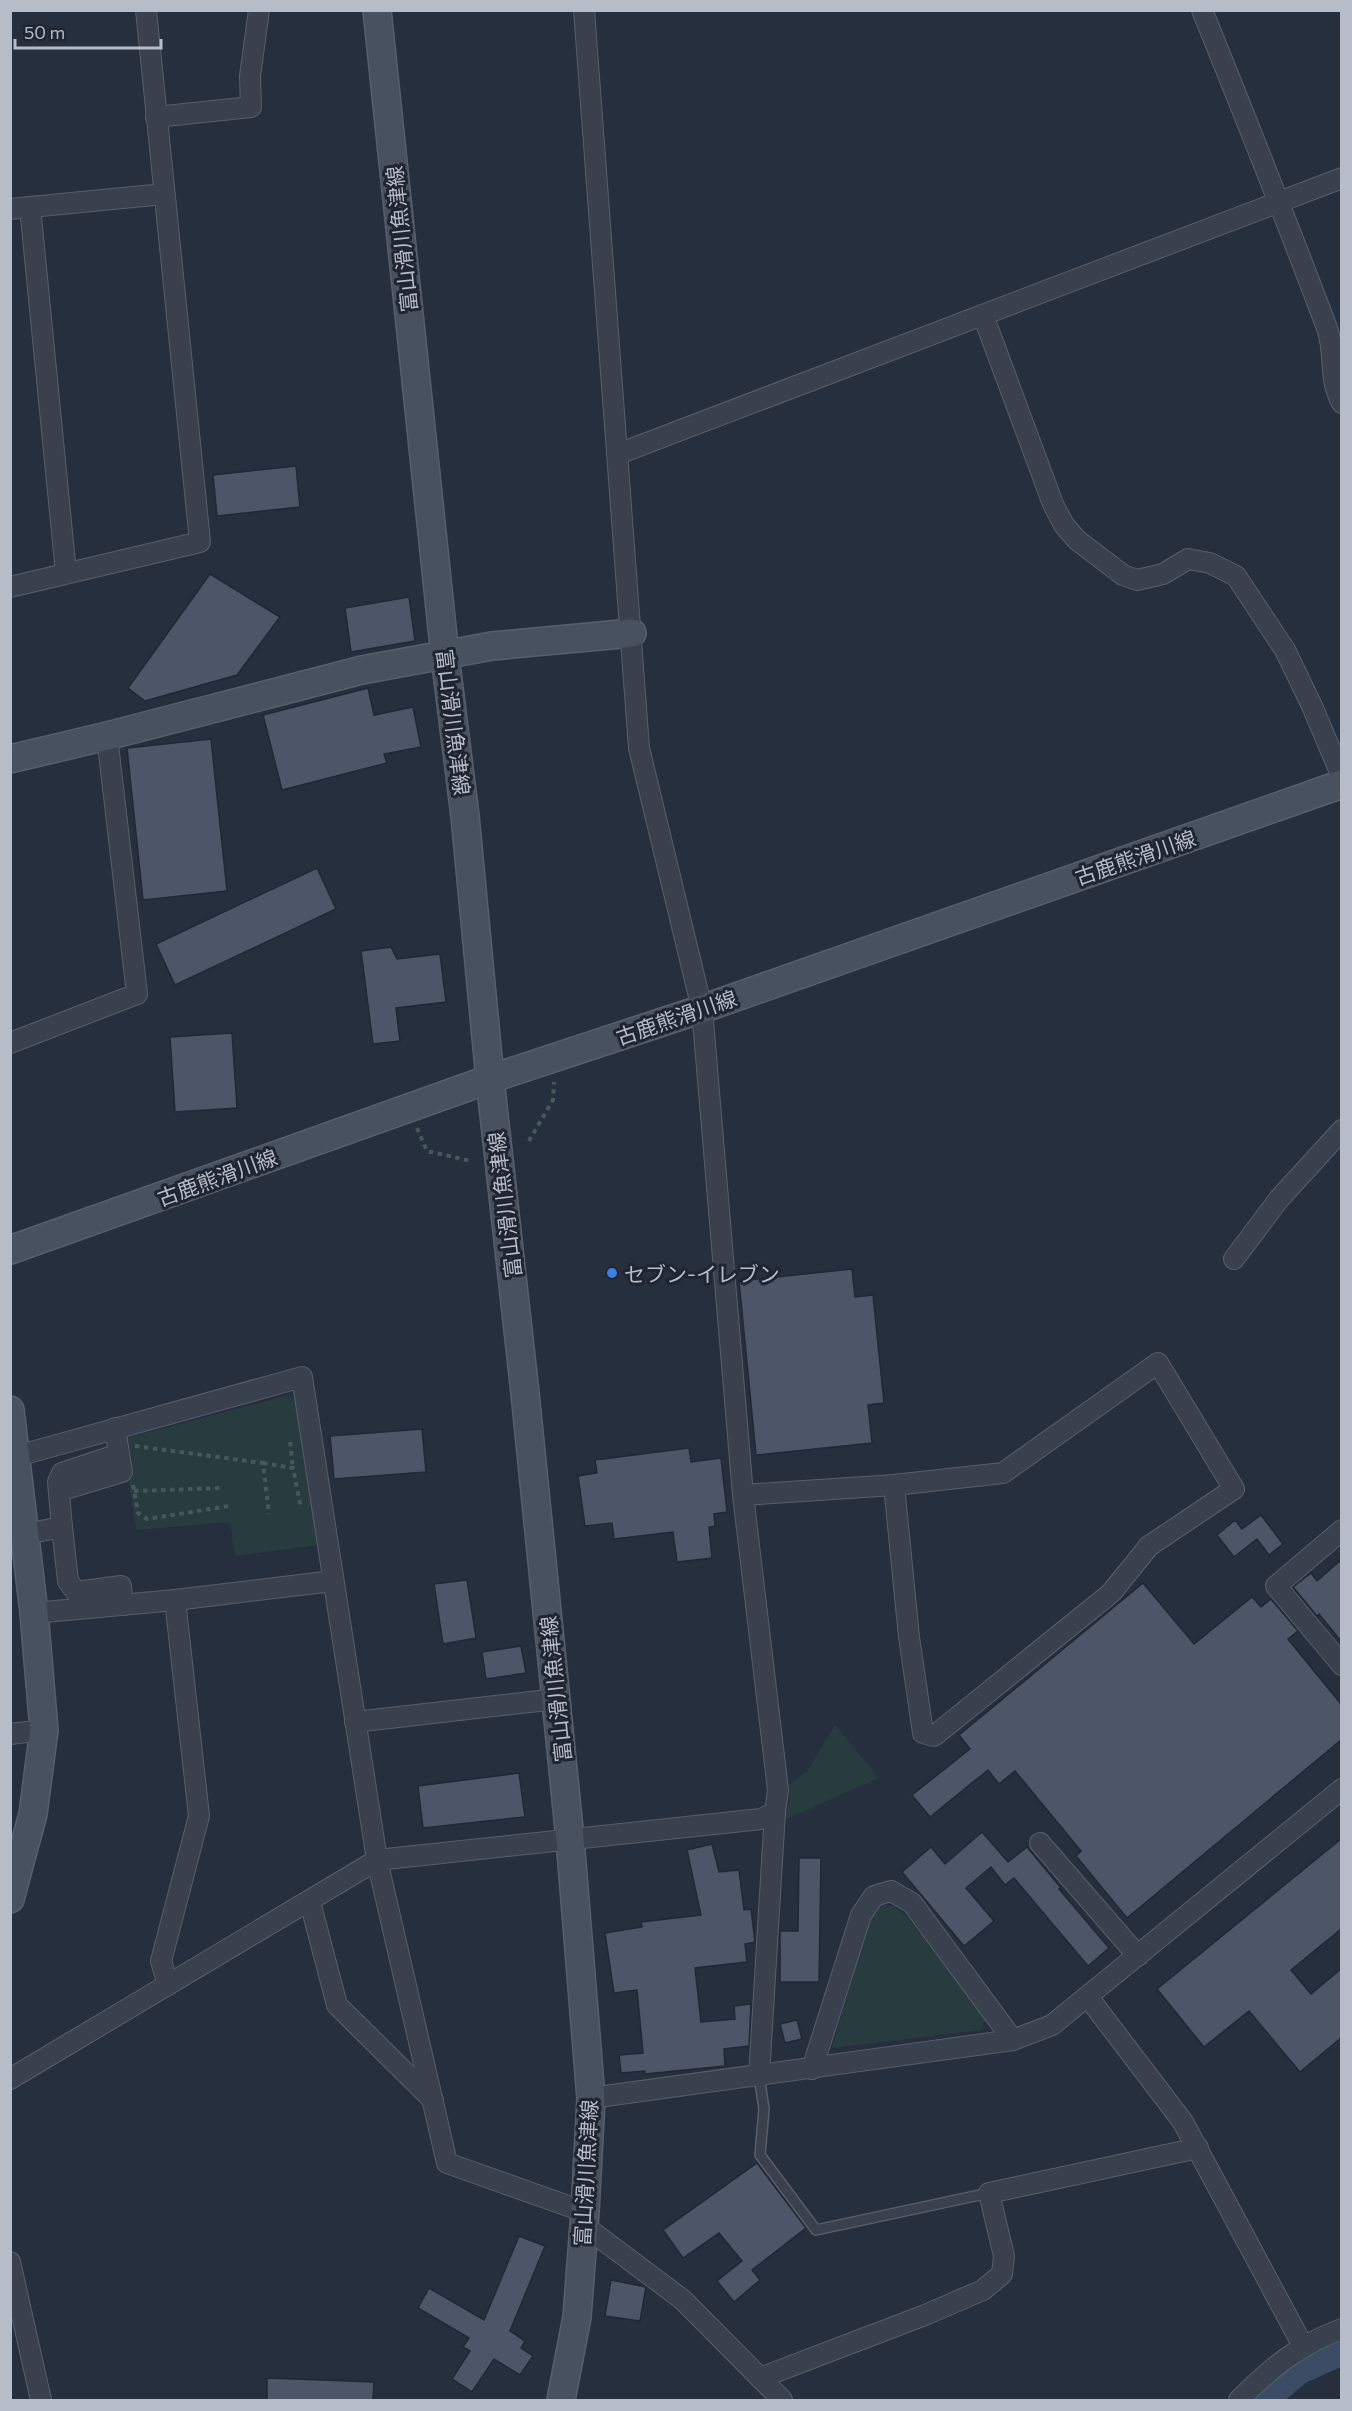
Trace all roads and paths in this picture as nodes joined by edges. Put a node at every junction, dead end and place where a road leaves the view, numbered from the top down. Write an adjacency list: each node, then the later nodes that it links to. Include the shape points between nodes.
1 (146, 10): 6 (street)
2 (259, 10): 6 (street, via 250,76 251,108)
3 (377, 10): 17 (main road, 富山滑川魚津線)
4 (584, 10): 13 (street)
5 (1202, 10): 9 (street)
6 (156, 117): 8 (street)
7 (1341, 178): 9 (street)
8 (164, 194): 10 (street); 14 (street, via 200,542)
9 (1280, 202): 11 (street); 12 (street, via 1330,335 1335,391)
10 (20, 208): 14 (street)
11 (983, 315): 13 (street); 20 (street, via 1064,525 1095,554 1123,575 1137,580 1162,574 1188,559 1210,563 1236,576 1285,650)
12 (1341, 403)
13 (618, 454): 16 (street)
14 (66, 573): 15 (street)
15 (10, 587)
16 (632, 633): 17 (main road, via 492,646); 22 (street, via 639,748)
17 (445, 656): 18 (main road, via 363,670); 24 (main road, 富山滑川魚津線)
18 (107, 736): 19 (main road); 23 (street, via 137,994)
19 (10, 759)
20 (1341, 777)
21 (1341, 784): 22 (main road, 古鹿熊滑川線)
22 (702, 1009): 24 (main road, 古鹿熊滑川線); 41 (street)
23 (10, 1042)
24 (490, 1079): 30 (main road, 古鹿熊滑川線); 53 (main road, 富山滑川魚津線)
25 (554, 1082): 28 (path, via 552,1100)
26 (415, 1125): 29 (path, via 427,1151)
27 (1341, 1130): 31 (street, via 1279,1199)
28 (529, 1141)
29 (471, 1161)
30 (10, 1250)
31 (1234, 1259)
32 (10, 1410): 35 (main road)
33 (123, 1426): 35 (street); 38 (street); 38 (path); 48 (street, via 302,1377)
34 (290, 1442): 37 (path)
35 (13, 1457): 47 (main road)
36 (263, 1463): 37 (path); 38 (path); 44 (path)
37 (293, 1468): 43 (path)
38 (129, 1469): 40 (path); 42 (path, via 138,1513 147,1519); 45 (street, via 62,1473 58,1482)
39 (894, 1485): 39 (street, via 923,1733 934,1736 1111,1593 1149,1546 1234,1489 1158,1363 1003,1473); 41 (street)
40 (222, 1488)
41 (743, 1495): 58 (street, via 778,1790)
42 (229, 1506)
43 (301, 1508)
44 (269, 1514)
45 (62, 1527): 47 (street); 50 (street, via 68,1581 76,1592 121,1586)
46 (1341, 1530): 52 (street, via 1276,1586)
47 (25, 1534): 51 (main road)
48 (333, 1581): 49 (street); 54 (street)
49 (176, 1600): 50 (street); 65 (street, via 199,1816 161,1962)
50 (123, 1605): 51 (street)
51 (34, 1613): 55 (main road)
52 (1341, 1665)
53 (556, 1699): 54 (street); 59 (main road, 富山滑川魚津線)
54 (355, 1722): 61 (street)
55 (44, 1730): 56 (street); 62 (main road, via 33,1814)
56 (10, 1734)
57 (1341, 1789): 64 (street)
58 (775, 1812): 59 (street, via 761,1820); 69 (street)
59 (570, 1839): 61 (street); 71 (main road, 富山滑川魚津線)
60 (1040, 1843): 64 (street)
61 (377, 1860): 63 (street); 72 (street)
62 (10, 1899)
63 (310, 1902): 65 (street); 72 (street, via 337,2005)
64 (1138, 1956): 66 (street)
65 (168, 1986): 70 (street)
66 (1088, 1997): 67 (street, via 1052,2025); 73 (street, via 1184,2122)
67 (1013, 2040): 68 (street); 68 (street, via 912,1903 891,1891 874,1896 861,1915)
68 (812, 2070): 69 (street)
69 (759, 2076): 71 (street); 74 (lane, via 764,2109 760,2155 816,2230)
70 (10, 2079)
71 (591, 2098): 75 (main road, 富山滑川魚津線)
72 (433, 2100): 75 (street, via 447,2163)
73 (1198, 2148): 74 (street); 78 (street)
74 (989, 2193): 79 (street, via 1004,2256 1002,2274 983,2289 926,2315)
75 (584, 2218): 79 (street, via 683,2300); 81 (main road, 富山滑川魚津線, via 577,2318)
76 (10, 2262): 80 (street)
77 (1341, 2329): 78 (street)
78 (1303, 2346): 83 (street, via 1270,2368)
79 (760, 2378): 82 (street)
80 (41, 2400)
81 (561, 2400)
82 (782, 2400)
83 (1239, 2400)

